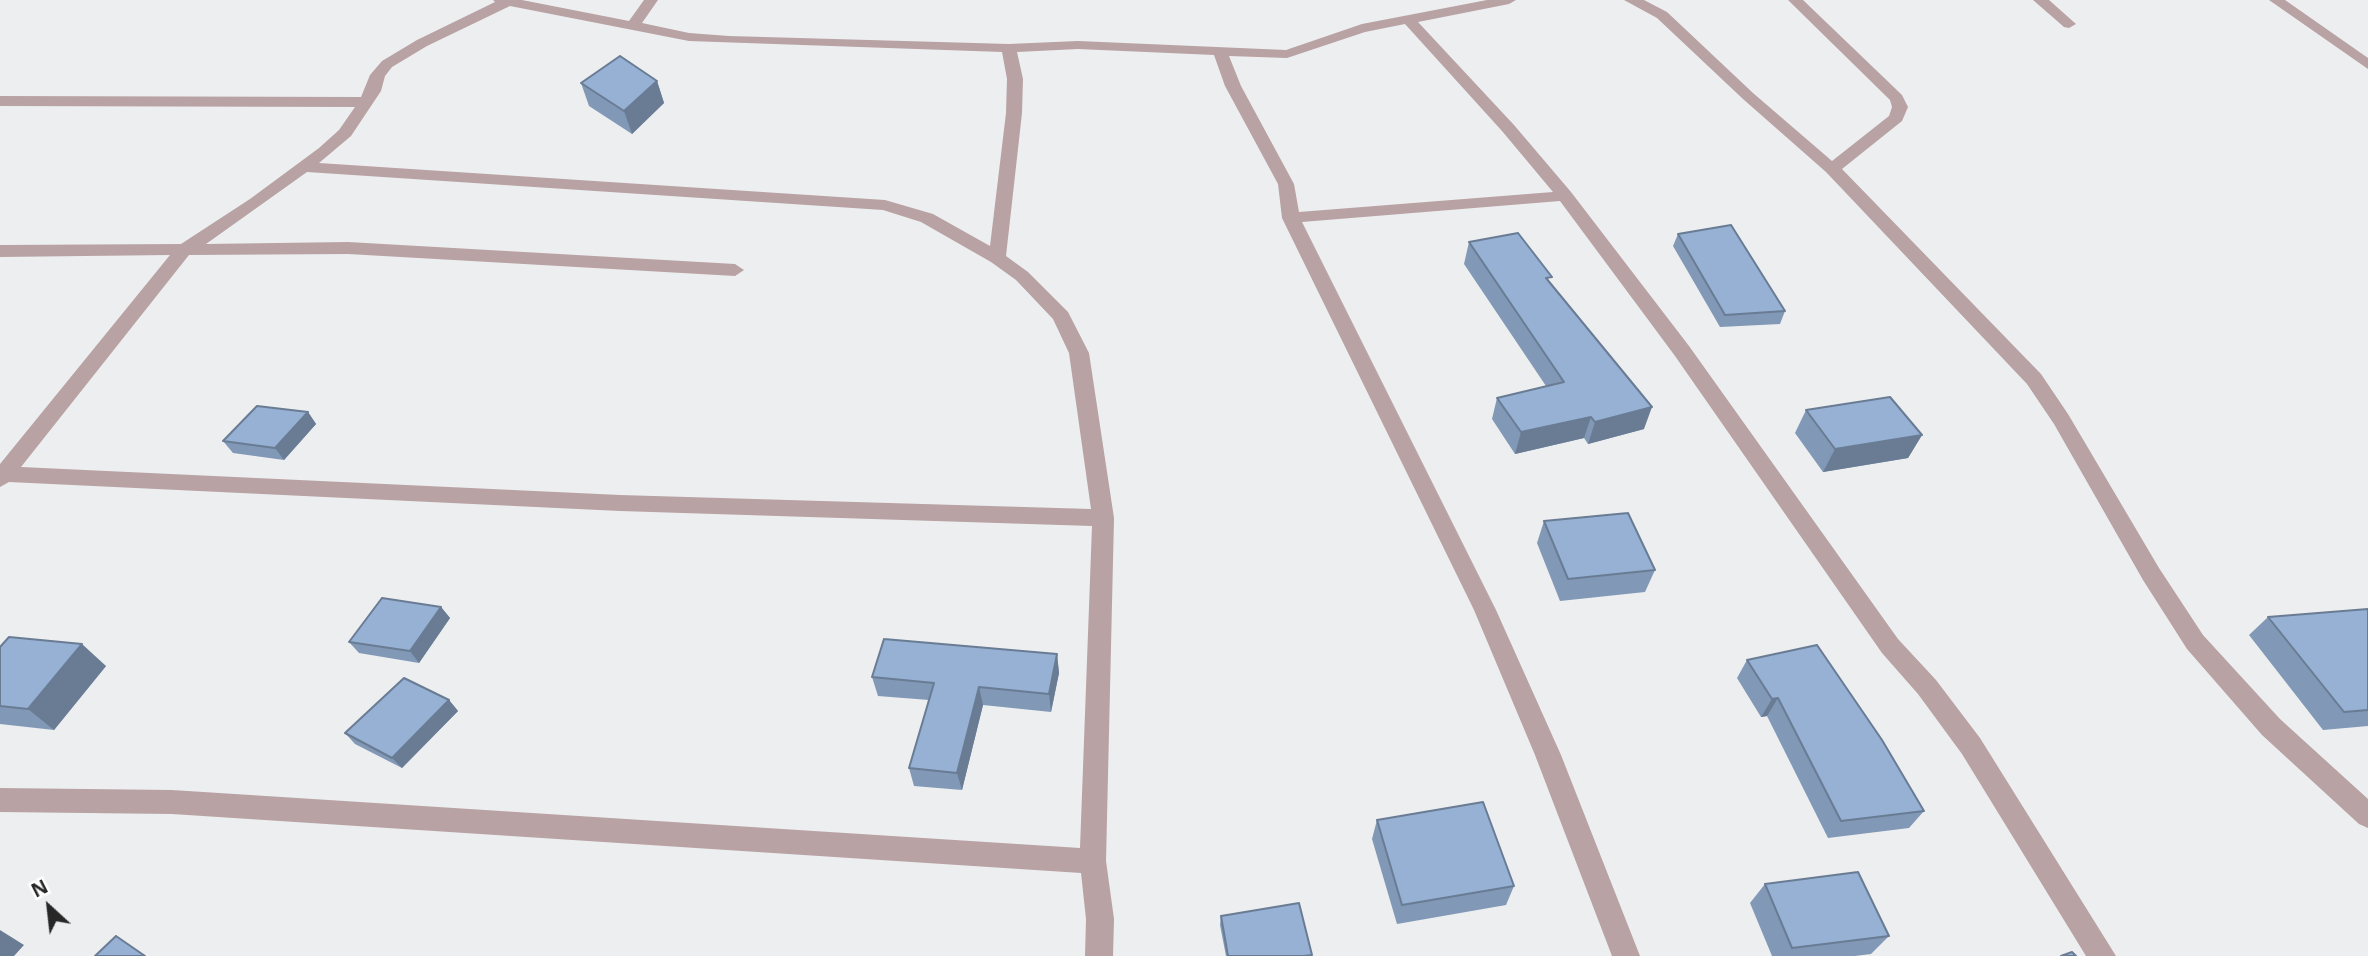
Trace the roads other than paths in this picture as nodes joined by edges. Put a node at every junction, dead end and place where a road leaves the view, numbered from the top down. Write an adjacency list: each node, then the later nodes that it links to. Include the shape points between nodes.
1 (507, 0): 10 (street); 15 (street, via 387,64)
2 (651, 0): 10 (street)
3 (1509, 0): 8 (street)
4 (1631, 0): 17 (street, via 1662,15)
5 (1795, 0): 17 (street, via 1897,98 1900,107 1896,118)
6 (2040, 0): 9 (street)
7 (2276, 0): 13 (street)
8 (1410, 21): 12 (street, via 1352,31 1297,52); 18 (street)
9 (2069, 24)
10 (633, 26): 11 (street, via 729,40)
11 (1009, 48): 12 (street, via 1078,45); 22 (street, via 1015,79 1014,113)
12 (1220, 51): 19 (street, via 1233,86 1286,184)
13 (2368, 65)
14 (0, 102): 15 (street)
15 (365, 102): 16 (street, via 345,133)
16 (304, 167): 20 (street); 22 (street, via 886,205 926,218)
17 (1832, 169): 27 (street, via 2034,379 2195,642 2271,727)
18 (1565, 196): 19 (street); 31 (street, via 1682,351 1890,646 1971,746)
19 (1291, 218): 30 (street, via 1485,610 1548,755)
20 (184, 250): 21 (street); 23 (street, via 348,248); 24 (street)
21 (0, 251)
22 (997, 258): 25 (street, via 1061,316 1079,353)
23 (735, 270)
24 (2, 476): 25 (street)
25 (1103, 518): 28 (street)
26 (0, 800): 28 (street, via 172,802)
27 (2368, 816)
28 (1093, 861): 29 (street)
29 (1099, 956)
30 (1626, 956)
31 (2102, 956)

